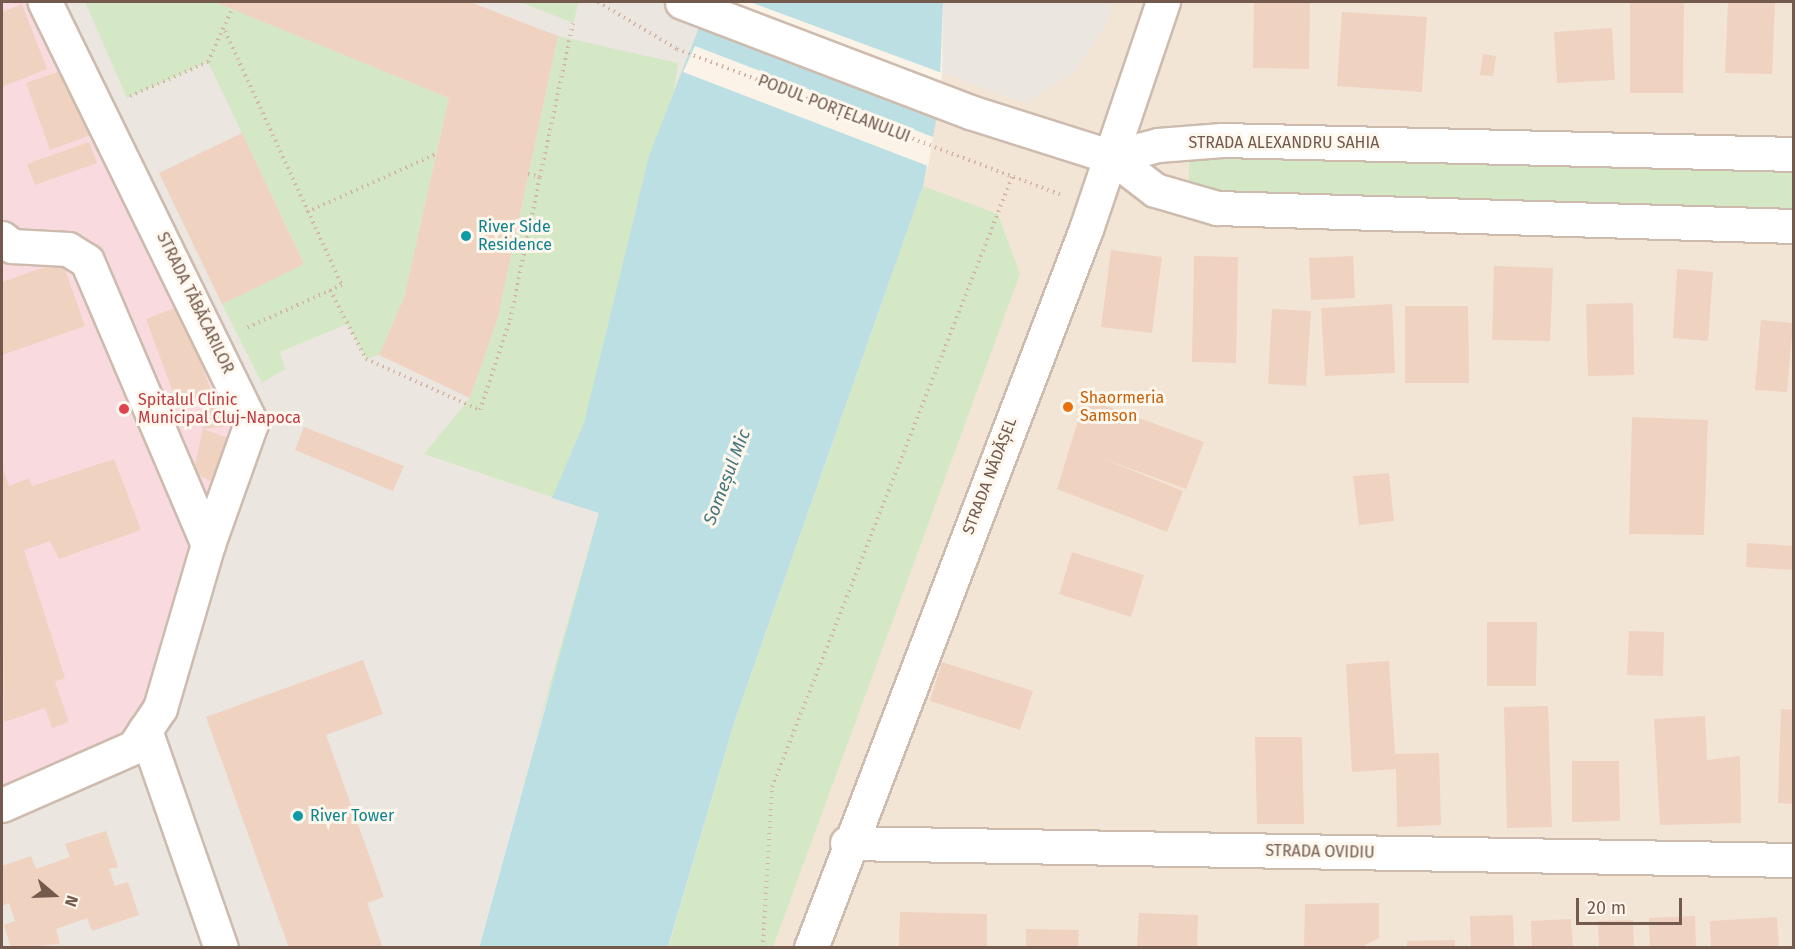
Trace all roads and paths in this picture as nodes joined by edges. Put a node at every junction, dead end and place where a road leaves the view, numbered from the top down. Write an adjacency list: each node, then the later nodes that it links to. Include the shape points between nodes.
1 (45, 2): 8 (street, STRADA TĂBĂCARILOR)
2 (598, 2): 14 (path, PODUL PORȚELANULUI, via 677,50)
3 (1162, 2): 11 (street, STRADA NĂDĂȘEL)
4 (688, 4): 11 (street, via 970,112)
5 (232, 9): 7 (path)
6 (573, 22): 13 (path)
7 (225, 31): 8 (path, via 208,62); 15 (path)
8 (99, 109): 20 (street, STRADA TĂBĂCARILOR)
9 (436, 154): 15 (path)
10 (1794, 154): 11 (street, STRADA ALEXANDRU SAHIA, via 1222,140)
11 (1112, 157): 16 (street, via 1155,190 1217,208); 17 (street, STRADA NĂDĂȘEL)
12 (528, 174): 13 (path)
13 (540, 177): 19 (path, via 510,320 480,410 366,359)
14 (1012, 177): 17 (path, PODUL PORȚELANULUI, via 1063,196 1056,218); 27 (path, via 772,788)
15 (307, 212): 19 (path, via 342,285)
16 (1794, 226)
17 (1086, 229): 24 (street, STRADA NĂDĂȘEL)
18 (5, 245): 21 (street, via 48,244 87,261)
19 (330, 290): 20 (path)
20 (215, 343): 21 (street, STRADA TĂBĂCARILOR, via 251,423)
21 (208, 544): 22 (street, STRADA TĂBĂCARILOR, via 160,708)
22 (145, 730): 23 (street, STRADA TĂBĂCARILOR, via 134,747 98,766); 26 (street)
23 (2, 805)
24 (847, 843): 25 (street, STRADA OVIDIU); 28 (street, STRADA NĂDĂȘEL)
25 (1794, 860)
26 (221, 948)
27 (763, 948)
28 (811, 948)

